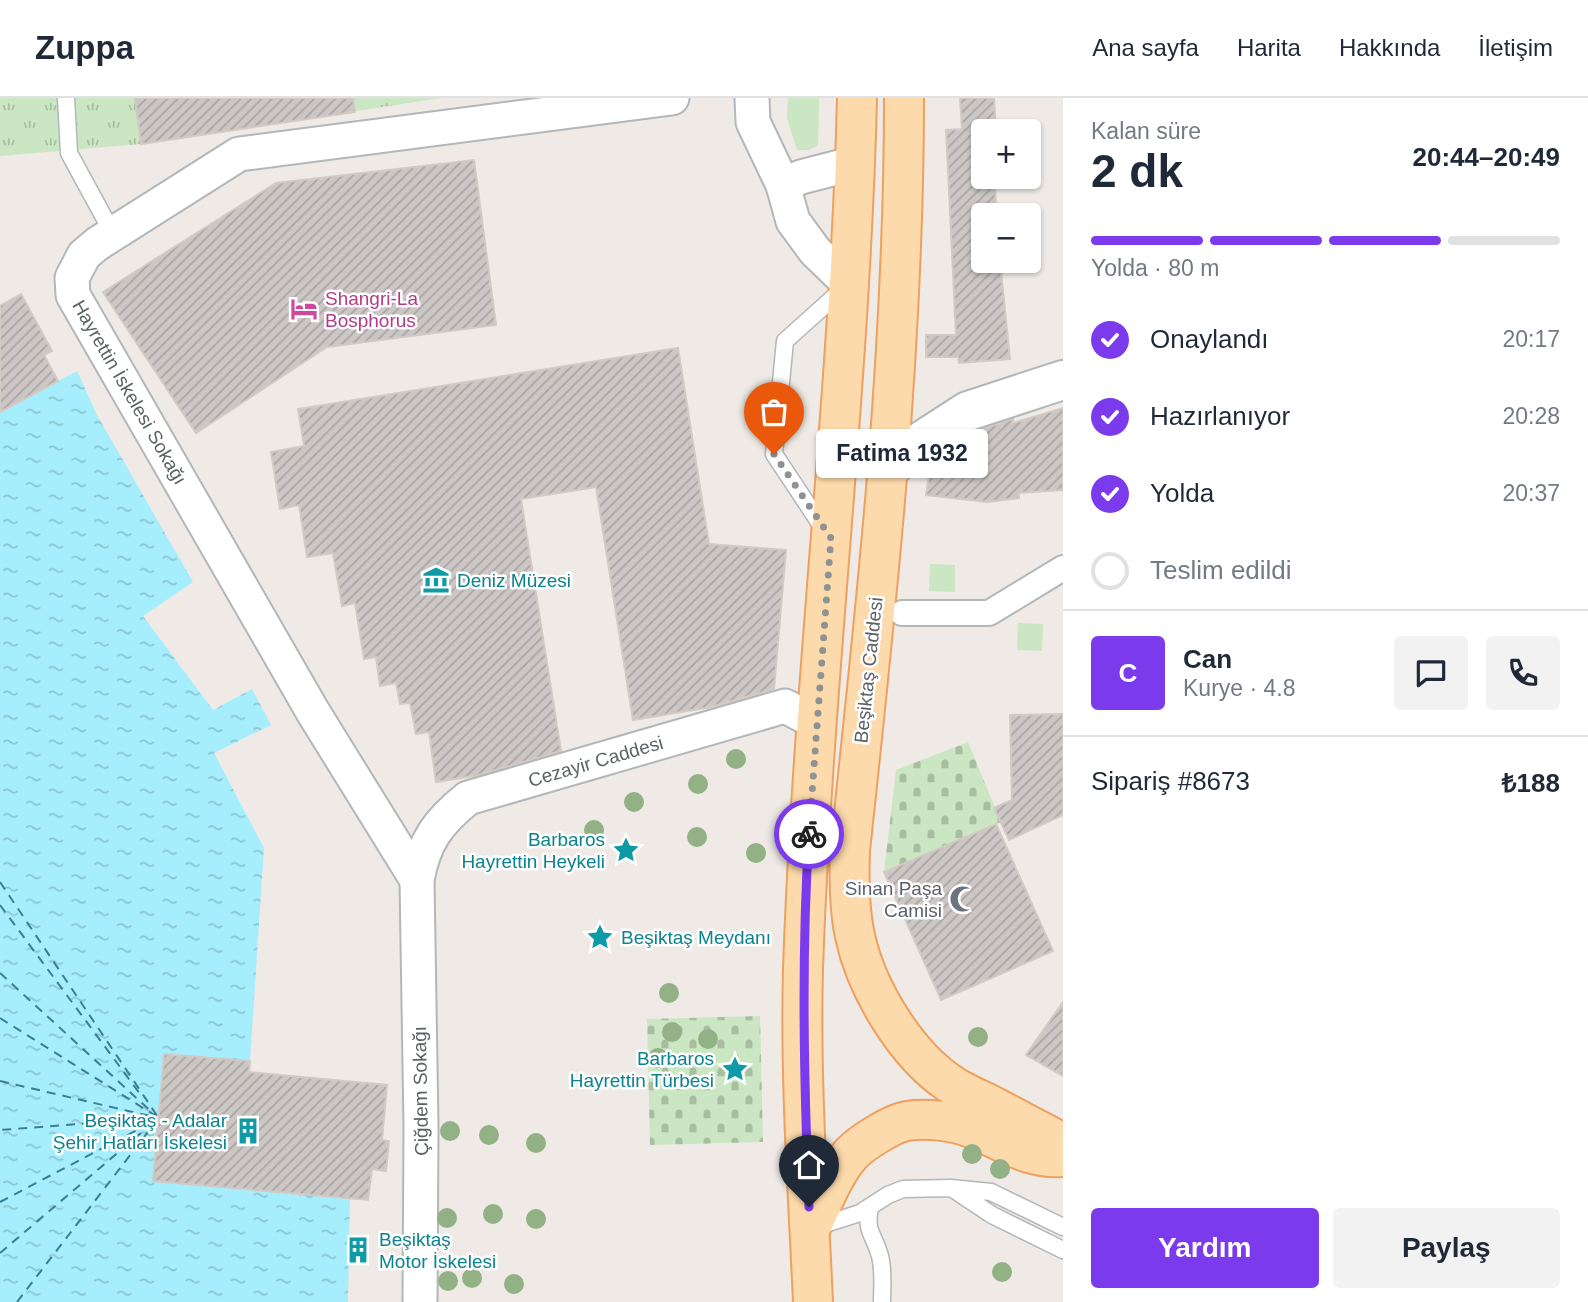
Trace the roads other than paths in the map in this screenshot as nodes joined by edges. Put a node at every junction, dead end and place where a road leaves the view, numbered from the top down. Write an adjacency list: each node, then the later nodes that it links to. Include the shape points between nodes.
1 (66, 98): 8 (lane, via 69,153)
2 (672, 98): 8 (street, Hayrettin İskelesi Sokağı, via 239,154)
3 (752, 98): 7 (street, via 753,122)
4 (857, 98): 6 (main road)
5 (904, 98): 11 (main road, Beşiktaş Caddesi)
6 (855, 163): 7 (street); 9 (main road)
7 (783, 185): 9 (street, via 793,221)
8 (112, 232): 16 (street, Hayrettin İskelesi Sokağı, via 84,255 72,278 73,295 313,712)
9 (849, 284): 12 (main road); 12 (lane, via 785,341 774,454)
10 (1063, 380): 11 (street, via 968,411 920,442)
11 (888, 470): 17 (main road, Beşiktaş Caddesi, via 850,850 855,935 885,1010 930,1069)
12 (831, 538): 15 (main road)
13 (1063, 568): 14 (street, via 989,612)
14 (902, 613)
15 (817, 723): 16 (street, Cezayir Caddesi, via 785,706 468,798 432,833 421,855); 22 (main road, via 803,973)
16 (417, 880): 24 (street, Çiğdem Sokağı, via 422,1140)
17 (1063, 1143)
18 (1063, 1157): 22 (main road, via 1023,1151 943,1121 905,1121 852,1153)
19 (951, 1188): 20 (lane, via 903,1189); 21 (lane, via 991,1192); 23 (lane, via 992,1215)
20 (870, 1207): 22 (lane); 26 (lane, via 867,1223 880,1254)
21 (1063, 1227)
22 (810, 1229): 25 (main road)
23 (1063, 1250)
24 (419, 1302)
25 (813, 1302)
26 (882, 1302)

